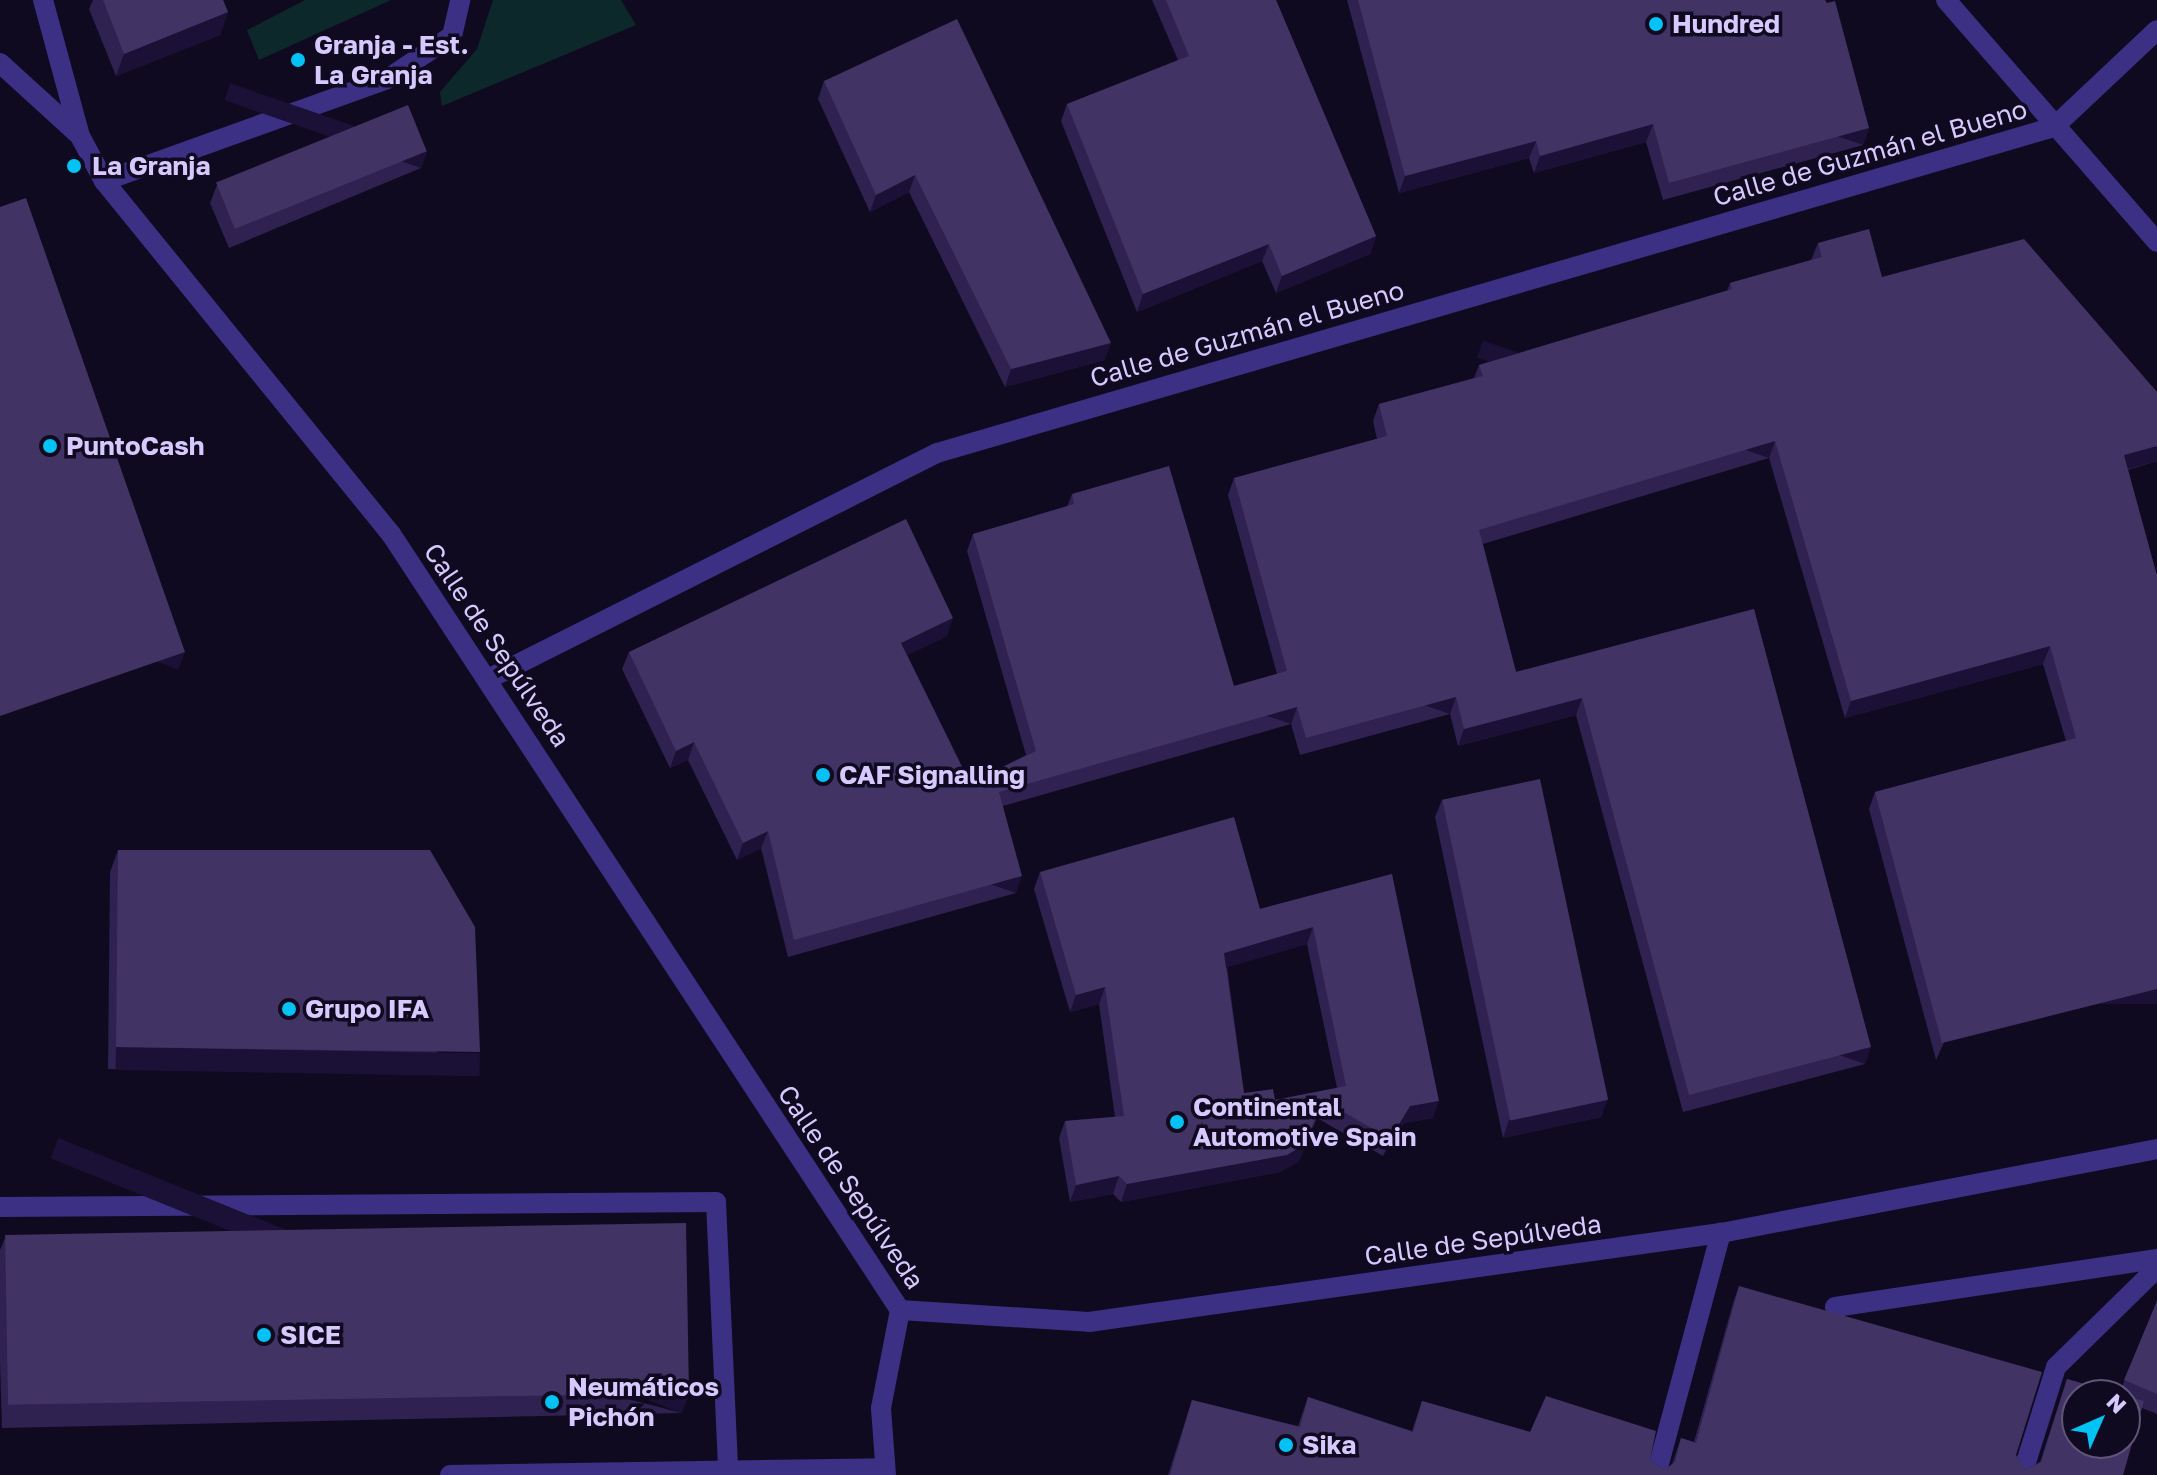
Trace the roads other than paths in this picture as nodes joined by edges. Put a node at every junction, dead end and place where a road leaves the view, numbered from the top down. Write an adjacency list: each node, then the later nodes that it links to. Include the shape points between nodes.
1 (43, 0): 7 (street, Calle de Sepúlveda)
2 (460, 0): 8 (street, via 452,36 387,79)
3 (1946, 0): 6 (street)
4 (2157, 30): 6 (street)
5 (0, 63): 7 (street, Calle de Sepúlveda)
6 (2054, 127): 9 (street); 10 (street, Calle de Guzmán el Bueno, via 937,453)
7 (80, 136): 8 (street, Calle de Sepúlveda)
8 (104, 181): 10 (street, Calle de Sepúlveda, via 391,534)
9 (2157, 242)
10 (490, 678): 17 (street, Calle de Sepúlveda)
11 (2157, 1149): 13 (street, Calle de Sepúlveda)
12 (0, 1207): 18 (street, via 716,1202)
13 (1721, 1233): 17 (street, Calle de Sepúlveda, via 1089,1322); 21 (street)
14 (2157, 1259): 16 (street)
15 (2157, 1268): 22 (street, via 2056,1367)
16 (1835, 1307)
17 (900, 1310): 19 (street, via 881,1408)
18 (728, 1470): 19 (street); 20 (street)
19 (886, 1471)
20 (450, 1475)
21 (1656, 1475)
22 (2022, 1475)

